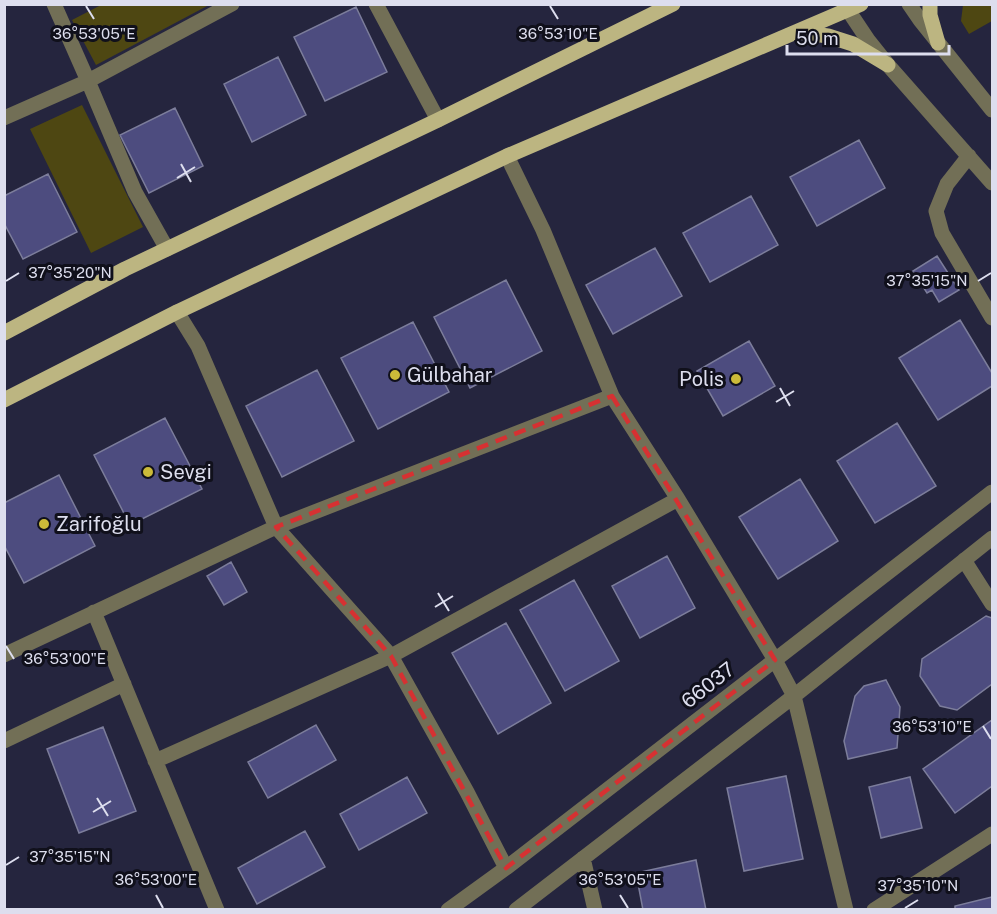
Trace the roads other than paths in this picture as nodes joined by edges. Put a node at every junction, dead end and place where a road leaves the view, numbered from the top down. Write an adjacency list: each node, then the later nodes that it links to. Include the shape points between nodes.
1 (54, 4): 11 (street)
2 (232, 4): 11 (street)
3 (376, 4): 14 (street)
4 (673, 4): 14 (main road)
5 (909, 4): 9 (street)
6 (930, 4): 9 (main road)
7 (851, 6): 8 (main road); 10 (street, via 868,40)
8 (798, 32): 10 (main road, via 853,44); 15 (main road)
9 (938, 43): 12 (street)
10 (888, 65): 16 (street)
11 (88, 81): 13 (street); 18 (street, via 135,192)
12 (993, 110)
13 (4, 118)
14 (438, 120): 18 (main road)
15 (507, 156): 19 (main road); 22 (street, via 543,230)
16 (969, 156): 17 (street); 20 (street, via 946,184 936,211 942,233)
17 (993, 183)
18 (167, 249): 21 (main road)
19 (177, 312): 23 (main road); 26 (street, via 198,346)
20 (993, 318)
21 (4, 333)
22 (612, 396): 25 (street); 26 (street)
23 (4, 400)
24 (993, 492): 33 (street, 66037)
25 (678, 499): 32 (street); 33 (street)
26 (276, 527): 30 (street); 32 (street)
27 (993, 538): 28 (street)
28 (964, 560): 29 (street); 35 (street)
29 (993, 604)
30 (94, 612): 31 (street); 34 (street)
31 (4, 655)
32 (392, 656): 37 (street); 40 (street)
33 (775, 660): 35 (street); 40 (street, 66037)
34 (124, 684): 36 (street); 37 (street)
35 (794, 696): 39 (street); 45 (street)
36 (4, 741)
37 (154, 761): 41 (street)
38 (993, 834): 46 (street)
39 (583, 858): 43 (street); 44 (street)
40 (506, 868): 42 (street, 66037)
41 (217, 909)
42 (448, 909)
43 (516, 909)
44 (595, 909)
45 (846, 909)
46 (874, 909)

